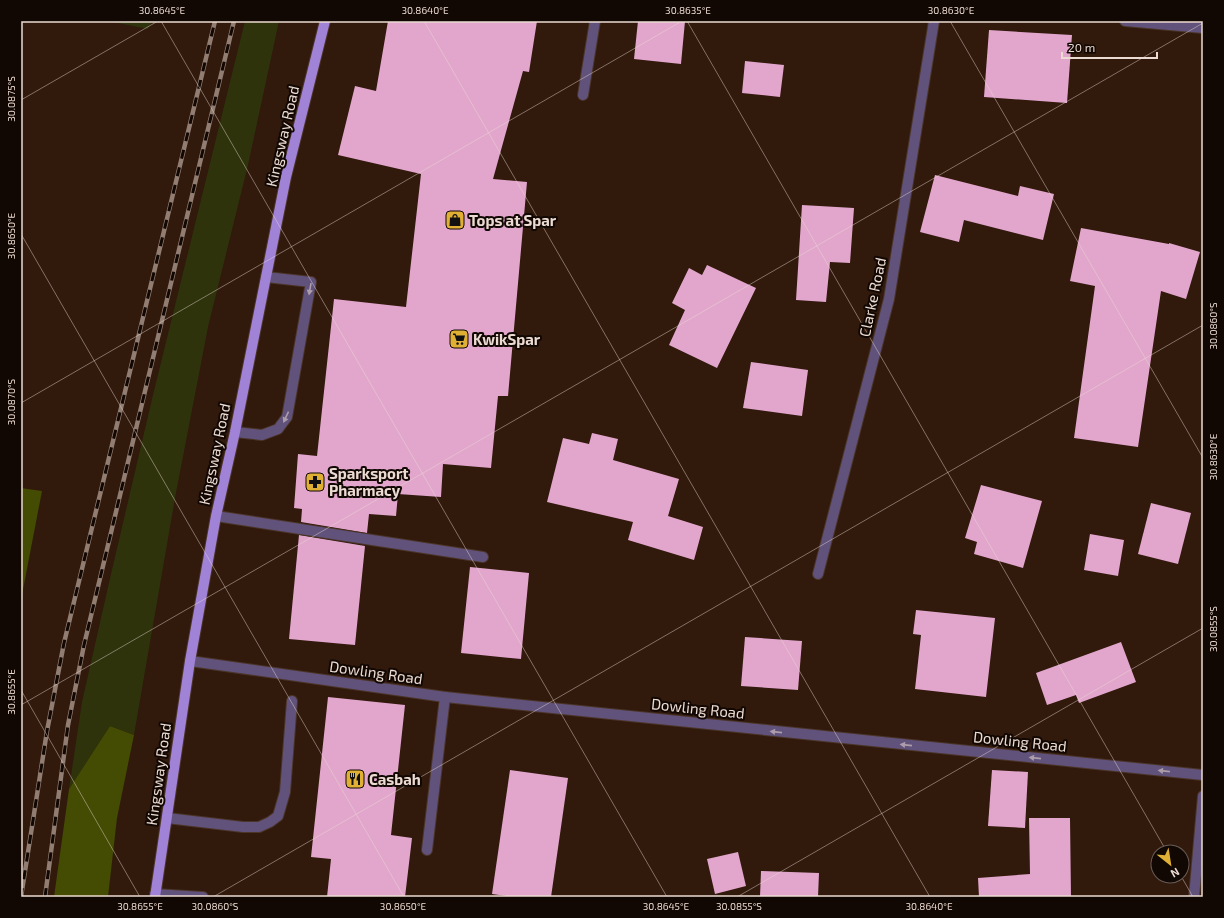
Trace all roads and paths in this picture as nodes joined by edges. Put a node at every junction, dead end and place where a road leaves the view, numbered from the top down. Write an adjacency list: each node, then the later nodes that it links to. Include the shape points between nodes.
1 (325, 21): 7 (main road, Kingsway Road, via 286,177)
2 (595, 21): 6 (street)
3 (934, 21): 11 (street, Clarke Road, via 889,299)
4 (1125, 21): 5 (street)
5 (1203, 28)
6 (583, 95)
7 (266, 277): 8 (main road, Kingsway Road); 8 (street, one-way to 8, via 311,282 287,417 278,429 262,435)
8 (235, 432): 9 (main road, Kingsway Road)
9 (216, 516): 10 (street); 12 (main road, Kingsway Road)
10 (483, 557)
11 (818, 574)
12 (190, 661): 13 (street, Dowling Road); 17 (main road, Kingsway Road)
13 (445, 697): 15 (street, Dowling Road, one-way to 13); 18 (street)
14 (292, 701): 17 (street, via 285,792 278,816 259,827)
15 (1203, 775)
16 (1203, 796): 21 (street)
17 (167, 818): 19 (main road, Kingsway Road)
18 (428, 850)
19 (155, 896): 20 (street)
20 (203, 897)
21 (1194, 897)

